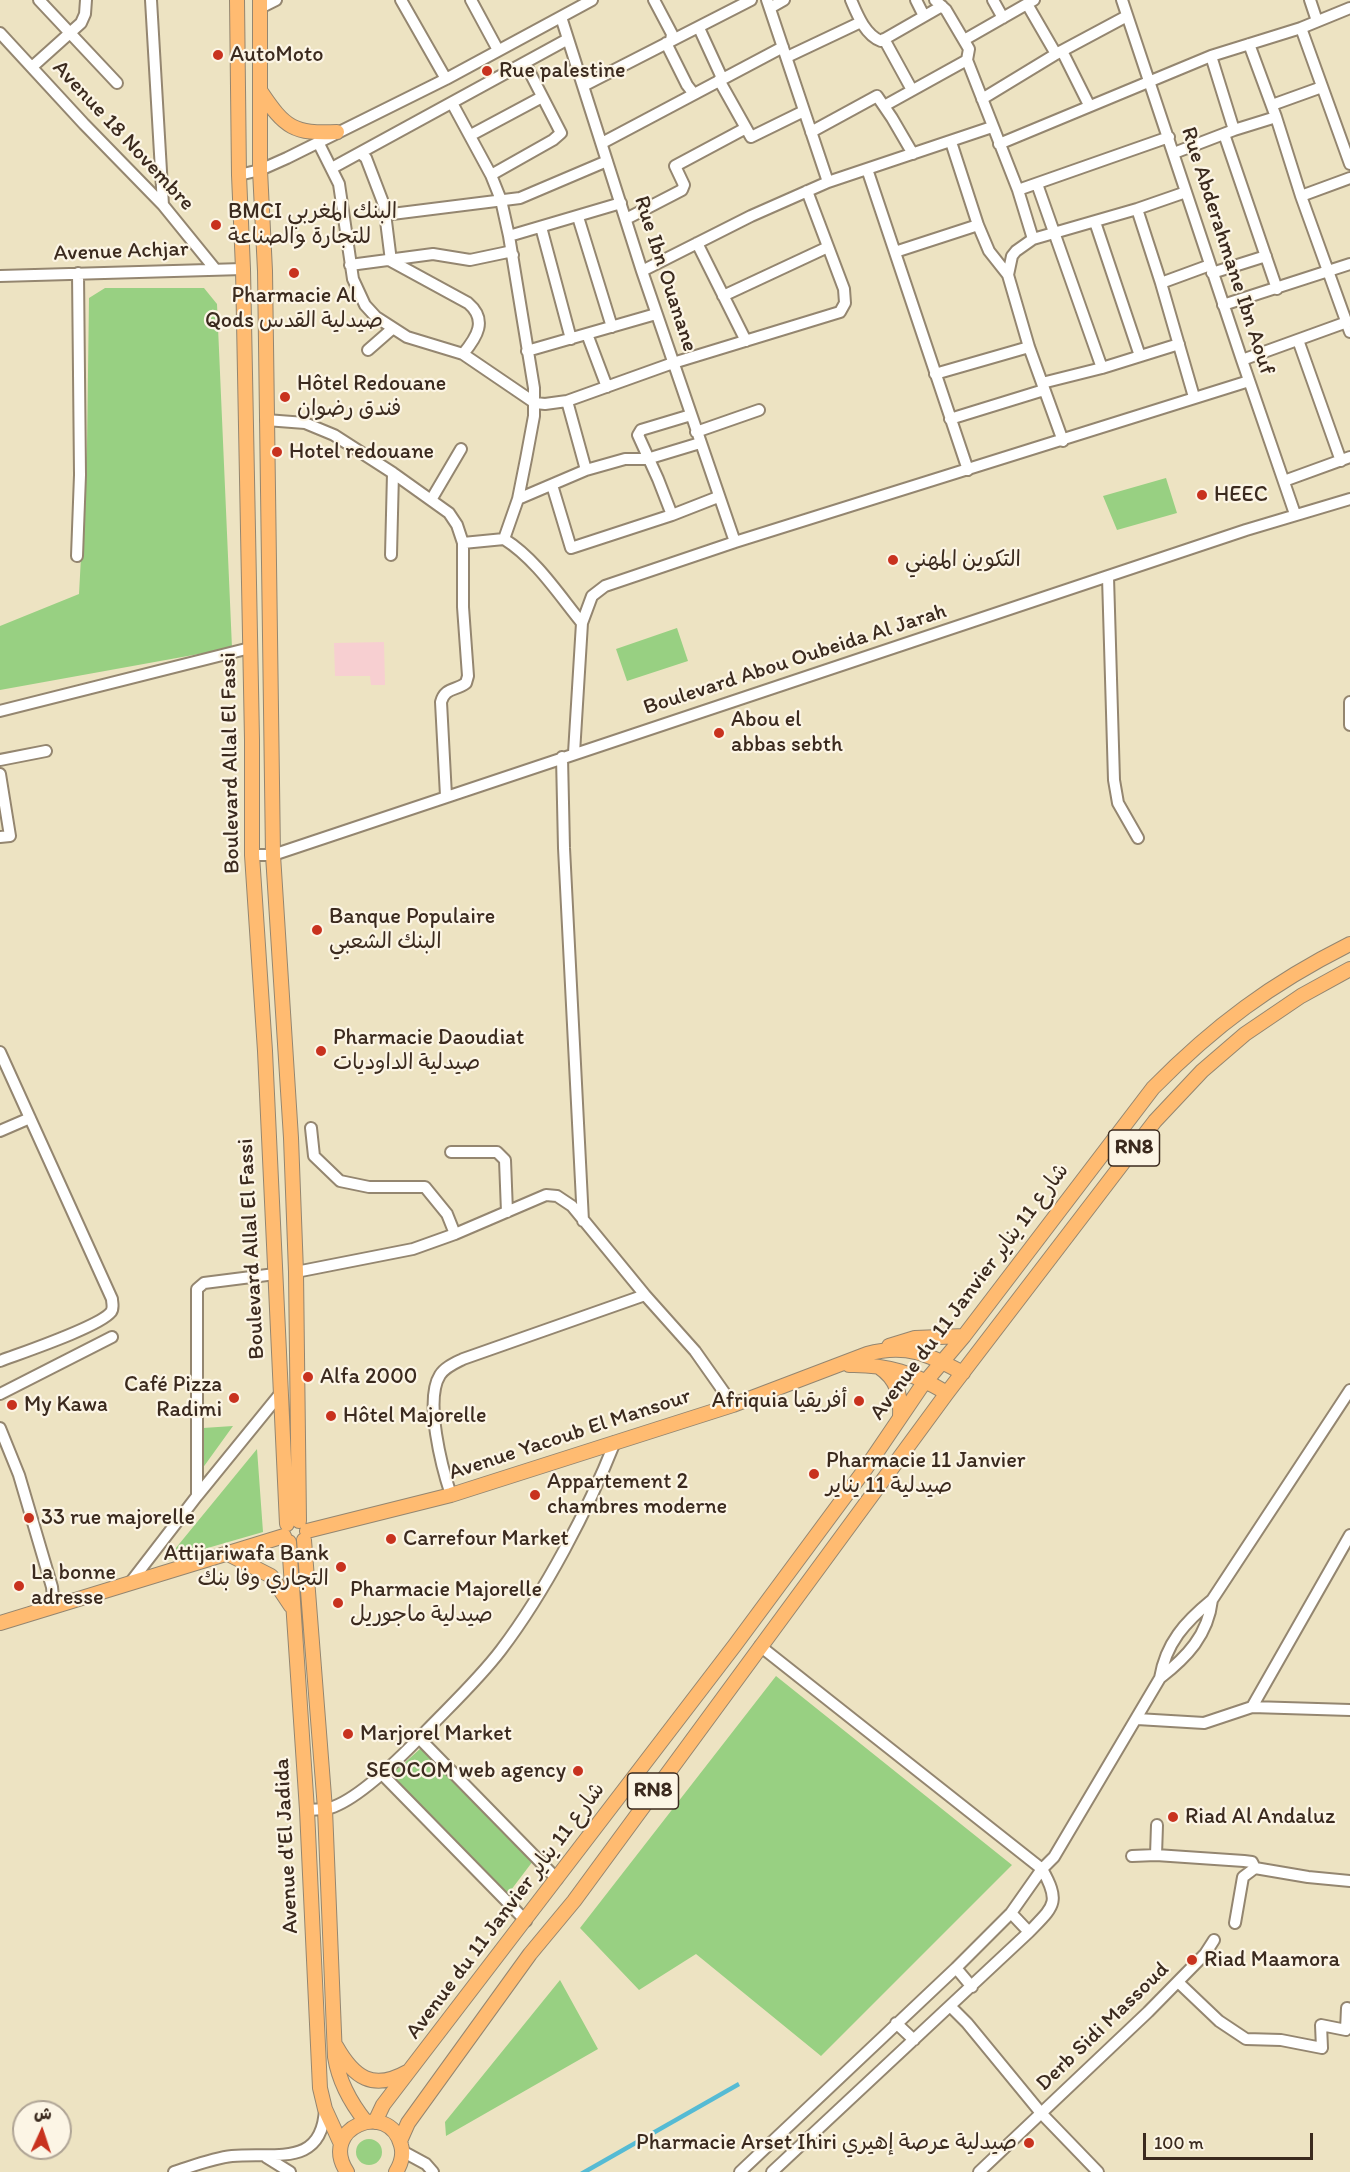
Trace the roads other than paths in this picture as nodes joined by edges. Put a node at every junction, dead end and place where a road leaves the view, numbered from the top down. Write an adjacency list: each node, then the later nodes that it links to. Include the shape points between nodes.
1 (39, 0): 30 (street)
2 (86, 0): 30 (street, via 83,19)
3 (151, 0): 93 (street)
4 (237, 0): 82 (main road, Boulevard Allal El Fassi)
5 (276, 0): 19 (street)
6 (401, 0): 44 (street)
7 (471, 0): 37 (street)
8 (592, 0): 24 (street)
9 (654, 0): 35 (street, via 672,34)
10 (751, 0): 28 (street)
11 (784, 0): 20 (street)
12 (851, 0): 27 (street)
13 (916, 0): 22 (street)
14 (993, 0): 25 (street)
15 (1122, 0): 23 (street, Rue Abderahmane Ibn Aouf)
16 (1310, 0): 26 (street)
17 (1031, 2): 25 (street); 39 (street)
18 (938, 3): 22 (street); 34 (street)
19 (260, 4): 51 (main road, Boulevard Allal El Fassi)
20 (769, 4): 38 (street)
21 (1350, 8): 26 (street)
22 (924, 16): 32 (street)
23 (1127, 16): 39 (street); 46 (street, Rue Abderahmane Ibn Aouf)
24 (561, 17): 31 (street, Rue Ibn Ouanane); 37 (street)
25 (1003, 18): 34 (street)
26 (1317, 21): 29 (street)
27 (861, 22): 32 (street, via 875,39); 38 (street)
28 (699, 28): 35 (street); 45 (street)
29 (1301, 28): 36 (street); 49 (street)
30 (70, 33): 43 (street); 47 (street)
31 (568, 39): 42 (street); 48 (street, Rue Ibn Ouanane)
32 (884, 39): 50 (street)
33 (2, 40): 43 (street, Avenue 18 Novembre)
34 (964, 40): 41 (street, via 969,49)
35 (669, 42): 48 (street); 52 (street)
36 (1249, 44): 40 (street); 57 (street)
37 (498, 50): 44 (street)
38 (785, 52): 45 (street); 59 (street)
39 (1059, 52): 54 (street); 56 (street)
40 (1211, 56): 46 (street); 67 (street)
41 (967, 60): 50 (street); 54 (street)
42 (525, 63): 53 (street); 55 (street)
43 (32, 67): 93 (street, Avenue 18 Novembre)
44 (446, 79): 65 (street)
45 (721, 79): 52 (street); 63 (street)
46 (1148, 81): 56 (street); 69 (street, Rue Abderahmane Ibn Aouf)
47 (117, 83)
48 (583, 86): 72 (street, Rue Ibn Ouanane)
49 (1322, 87): 57 (street); 64 (street)
50 (912, 90): 58 (street)
51 (261, 92): 65 (main road, via 273,111 295,129 310,134); 81 (main road, Boulevard Allal El Fassi)
52 (694, 94): 72 (street)
53 (542, 97): 68 (street); 83 (street, via 561,133)
54 (982, 99): 62 (street)
55 (452, 103): 68 (street); 74 (street)
56 (1089, 105): 73 (street)
57 (1272, 105): 60 (street)
58 (884, 106): 66 (street, via 880,98 873,97); 76 (street)
59 (804, 111): 63 (street, via 751,137); 66 (street)
60 (1276, 117): 67 (street); 90 (street)
61 (1350, 126): 64 (street)
62 (992, 127): 71 (street); 73 (street)
63 (746, 128): 97 (street, via 675,166 683,182 682,190)
64 (1339, 130): 78 (street)
65 (337, 132): 70 (street)
66 (811, 132): 85 (street)
67 (1229, 132): 75 (street); 108 (street)
68 (471, 135): 83 (street)
69 (1169, 137): 75 (street, Rue Abderahmane Ibn Aouf); 86 (street)
70 (318, 142): 79 (street); 81 (street)
71 (951, 142): 76 (street); 99 (street)
72 (602, 143): 77 (street, Rue Ibn Ouanane)
73 (999, 144): 87 (street)
74 (360, 153): 79 (street); 95 (street, via 366,158 384,205)
75 (1174, 153): 89 (street, Rue Abderahmane Ibn Aouf)
76 (912, 154): 80 (street)
77 (607, 161): 91 (street, via 531,195); 92 (street, Rue Ibn Ouanane)
78 (1350, 164)
79 (332, 168): 111 (street, via 339,184)
80 (867, 169): 85 (street); 106 (street)
81 (260, 170): 82 (street); 151 (main road, Boulevard Allal El Fassi)
82 (239, 175): 113 (main road, Boulevard Allal El Fassi)
83 (491, 175): 91 (street)
84 (1350, 178): 90 (street)
85 (828, 182): 88 (street)
86 (1037, 184): 87 (street); 101 (street)
87 (1018, 190): 103 (street)
88 (807, 191): 104 (street); 105 (street)
89 (1186, 192): 94 (street); 114 (street, Rue Abderahmane Ibn Aouf)
90 (1301, 196): 116 (street)
91 (501, 200): 95 (street); 102 (street)
92 (621, 203): 96 (street); 97 (street, Rue Ibn Ouanane)
93 (163, 205): 112 (street, Avenue 18 Novembre)
94 (1137, 209): 98 (street); 120 (street)
95 (384, 215): 109 (street)
96 (578, 217): 100 (street); 125 (street)
97 (626, 219): 115 (street, Rue Ibn Ouanane)
98 (1095, 222): 101 (street); 137 (street)
99 (978, 225): 106 (street); 118 (street, via 989,251)
100 (541, 227): 102 (street); 129 (street)
101 (1054, 233): 103 (street); 140 (street)
102 (510, 236): 107 (street)
103 (1033, 239): 118 (street, via 1016,250)
104 (697, 243): 115 (street); 122 (street)
105 (828, 246): 122 (street); 131 (street, via 844,289 845,303 840,312)
106 (896, 252): 141 (street)
107 (513, 255): 109 (street, via 508,252 470,260 433,254); 135 (street)
108 (1266, 256): 114 (street); 121 (street)
109 (391, 261): 111 (street); 136 (street, via 476,309 478,330)
110 (1350, 264): 116 (street)
111 (350, 265): 127 (street, via 365,304)
112 (215, 269): 113 (street, Avenue Achjar); 117 (street, Avenue Achjar)
113 (243, 269): 175 (main road, Boulevard Allal El Fassi)
114 (1211, 269): 120 (street); 123 (street, Rue Abderahmane Ibn Aouf)
115 (642, 271): 124 (street, Rue Ibn Ouanane)
116 (1328, 271): 121 (street); 126 (street)
117 (78, 273): 119 (street, Avenue Achjar); 172 (street)
118 (1008, 275): 133 (street)
119 (0, 276)
120 (1161, 283): 132 (street)
121 (1276, 289): 123 (street)
122 (723, 296): 131 (street)
123 (1223, 305): 138 (street, Rue Abderahmane Ibn Aouf)
124 (656, 314): 125 (street); 139 (street, Rue Ibn Ouanane)
125 (612, 327): 128 (street)
126 (1348, 327): 130 (street)
127 (392, 329): 134 (street); 136 (street)
128 (587, 334): 129 (street); 144 (street)
129 (571, 339): 135 (street)
130 (1298, 340): 138 (street); 156 (street)
131 (746, 341): 139 (street)
132 (1179, 344): 137 (street); 145 (street)
133 (1029, 347): 141 (street); 143 (street)
134 (368, 350)
135 (527, 351): 147 (street)
136 (464, 354): 147 (street)
137 (1140, 356): 140 (street)
138 (1242, 360): 142 (street, Rue Abderahmane Ibn Aouf)
139 (673, 363): 144 (street); 149 (street, Rue Ibn Ouanane)
140 (1102, 368): 143 (street)
141 (935, 374): 150 (street)
142 (1249, 381): 145 (street); 160 (street, Rue Abderahmane Ibn Aouf)
143 (1043, 386): 150 (street); 153 (street)
144 (607, 387): 146 (street)
145 (1194, 397): 153 (street)
146 (567, 400): 147 (street); 157 (street)
147 (535, 403): 163 (street)
148 (759, 410): 152 (street)
149 (691, 415): 152 (street, Rue Ibn Ouanane); 155 (street, via 641,430 638,438)
150 (951, 419): 158 (street)
151 (266, 420): 159 (street, via 320,428); 188 (main road, Boulevard Allal El Fassi)
152 (698, 437): 155 (street); 162 (street, Rue Ibn Ouanane)
153 (1063, 441): 158 (street)
154 (461, 448): 164 (street)
155 (647, 459): 157 (street, via 625,459); 167 (street)
156 (1346, 459): 160 (street)
157 (586, 470): 161 (street)
158 (968, 470): 169 (street)
159 (393, 473): 164 (street); 171 (street)
160 (1284, 481): 166 (street, Rue Abderahmane Ibn Aouf)
161 (552, 485): 163 (street); 167 (street, via 571,548)
162 (718, 497): 167 (street); 169 (street, Rue Ibn Ouanane)
163 (518, 499): 168 (street)
164 (430, 500): 170 (street, via 449,513)
165 (1350, 500): 166 (street, Boulevard Abou Oubeida Al Jarah)
166 (1295, 514): 173 (street, Boulevard Abou Oubeida Al Jarah)
167 (672, 515)
168 (504, 539): 170 (street); 174 (street, via 533,564)
169 (735, 542): 174 (street, via 605,586 592,596)
170 (464, 543): 184 (street, via 468,675 466,682 443,695 441,702)
171 (391, 555)
172 (77, 556)
173 (1108, 576): 180 (street, Boulevard Abou Oubeida Al Jarah); 186 (street, via 1114,780 1118,802)
174 (582, 623): 180 (street)
175 (250, 648): 177 (street); 187 (main road, Boulevard Allal El Fassi)
176 (1350, 702): 178 (street)
177 (0, 711)
178 (1350, 725)
179 (46, 751): 182 (street)
180 (574, 753): 181 (street, Boulevard Abou Oubeida Al Jarah)
181 (562, 758): 184 (street, Boulevard Abou Oubeida Al Jarah); 197 (street)
182 (0, 760)
183 (0, 774): 185 (street, via 10,836)
184 (446, 796): 188 (street, Boulevard Abou Oubeida Al Jarah)
185 (0, 837)
186 (1138, 838)
187 (252, 855): 188 (street, Boulevard Abou Oubeida Al Jarah); 200 (main road, Boulevard Allal El Fassi)
188 (273, 855): 199 (main road, Boulevard Allal El Fassi)
189 (1350, 944): 202 (main road, Avenue du 11 Janvier شارع 11 يناير / RN8, via 1253,1002 1207,1036 1165,1076)
190 (1350, 969): 207 (main road, Avenue du 11 Janvier شارع 11 يناير / RN8, via 1266,1018 1185,1088 1136,1144)
191 (0, 1052): 192 (street)
192 (30, 1118): 194 (street); 205 (street, via 113,1306 103,1318)
193 (311, 1128): 198 (street, via 314,1156 340,1180 369,1186 425,1186 447,1214)
194 (0, 1131)
195 (451, 1152): 196 (street, via 497,1152 505,1160)
196 (507, 1212): 197 (street, via 546,1196 557,1196 572,1206); 198 (street)
197 (583, 1221): 201 (street)
198 (455, 1234): 199 (street, via 413,1249)
199 (296, 1272): 219 (main road, Boulevard Allal El Fassi)
200 (275, 1274): 212 (main road, Boulevard Allal El Fassi); 218 (street, via 204,1283 197,1289)
201 (645, 1295): 213 (street, via 695,1351); 217 (street, via 463,1359 440,1374 434,1398 436,1437)
202 (963, 1336): 204 (main road, via 915,1338 892,1344); 206 (main road, Avenue du 11 Janvier شارع 11 يناير / RN8)
203 (112, 1337): 211 (street)
204 (877, 1359): 206 (main road, Avenue Yacoub El Mansour, via 901,1349); 208 (main road, Avenue Yacoub El Mansour); 213 (main road, Avenue Yacoub El Mansour, via 841,1365); 214 (main road, via 896,1384)
205 (0, 1361)
206 (942, 1362): 207 (main road, Avenue Yacoub El Mansour); 208 (main road, Avenue du 11 Janvier شارع 11 يناير / RN8)
207 (963, 1373): 210 (main road, Avenue du 11 Janvier شارع 11 يناير / RN8)
208 (926, 1381): 210 (main road, Avenue Yacoub El Mansour); 214 (main road, Avenue du 11 Janvier شارع 11 يناير / RN8)
209 (1350, 1390): 223 (street)
210 (947, 1393): 227 (main road, Avenue du 11 Janvier شارع 11 يناير / RN8)
211 (0, 1394)
212 (280, 1394): 218 (street); 219 (main road, Boulevard Allal El Fassi)
213 (733, 1405): 216 (main road, Avenue Yacoub El Mansour)
214 (900, 1416): 241 (main road, Avenue du 11 Janvier شارع 11 يناير / RN8, via 859,1477)
215 (0, 1428): 224 (street, via 19,1475 52,1587)
216 (615, 1442): 217 (main road, Avenue Yacoub El Mansour); 232 (street, via 543,1585 501,1650)
217 (451, 1495): 219 (main road, Avenue Yacoub El Mansour)
218 (197, 1496): 222 (street)
219 (295, 1532): 221 (main road, Avenue Yacoub El Mansour); 225 (main road, Avenue d'El Jadida); 234 (main road, Avenue d'El Jadida)
220 (1350, 1535): 229 (street)
221 (228, 1554): 222 (main road, Avenue Yacoub El Mansour); 225 (main road, via 271,1576)
222 (130, 1583): 224 (main road, Avenue Yacoub El Mansour)
223 (1212, 1600): 228 (street, via 1173,1641); 228 (street, via 1197,1642)
224 (54, 1607): 226 (main road, Avenue Yacoub El Mansour)
225 (293, 1609): 235 (main road, Avenue d'El Jadida)
226 (0, 1623)
227 (760, 1646): 240 (street); 260 (main road, Avenue du 11 Janvier شارع 11 يناير / RN8, via 408,2123)
228 (1160, 1678): 231 (street)
229 (1252, 1707): 230 (street); 231 (street, via 1204,1723)
230 (1350, 1710)
231 (1137, 1719): 240 (street, via 1054,1857)
232 (419, 1738): 233 (street); 241 (street)
233 (381, 1774): 234 (street, via 347,1800); 244 (street)
234 (325, 1809): 235 (street); 255 (main road, Avenue d'El Jadida)
235 (308, 1810): 257 (main road, Avenue d'El Jadida, via 319,2068)
236 (1157, 1825): 237 (street)
237 (1156, 1855): 238 (street); 239 (street, via 1250,1862)
238 (1132, 1856)
239 (1256, 1868): 242 (street); 245 (street, via 1243,1877)
240 (1042, 1869): 243 (street); 246 (street, via 1054,1893 1053,1906)
241 (557, 1879): 244 (main road, Avenue du 11 Janvier شارع 11 يناير / RN8)
242 (1350, 1881)
243 (1011, 1913): 246 (street); 248 (street)
244 (526, 1921): 256 (main road, Avenue du 11 Janvier شارع 11 يناير / RN8)
245 (1235, 1923)
246 (1029, 1932): 250 (street)
247 (1214, 1940): 249 (street, Derb Sidi Massoud)
248 (956, 1968): 250 (street); 253 (street)
249 (1178, 1982): 252 (street, via 1246,2039 1281,2040 1322,2048 1321,2025 1346,2030 1347,2008); 258 (street, Derb Sidi Massoud)
250 (972, 1987): 251 (street)
251 (951, 2007): 254 (street); 258 (street, Derb Sidi Massoud)
252 (1350, 2009)
253 (897, 2023): 254 (street); 269 (street)
254 (914, 2040): 270 (street)
255 (334, 2042): 256 (main road, via 348,2065 365,2079 389,2080); 259 (main road, Avenue d'El Jadida, via 339,2074 348,2097)
256 (412, 2069): 259 (main road, Avenue du 11 Janvier شارع 11 يناير / RN8)
257 (325, 2109): 261 (main road, Avenue d'El Jadida); 262 (street, via 320,2134 308,2149)
258 (1041, 2113): 271 (street, Derb Sidi Massoud); 272 (street, Derb Sidi Massoud)
259 (371, 2122): 260 (main road, Avenue d'El Jadida, via 390,2128); 261 (main road, RN8, via 348,2132)
260 (401, 2146): 267 (main road, RN8, via 401,2163); 268 (street)
261 (341, 2151): 265 (main road, RN8); 266 (main road, Avenue d'El Jadida)
262 (263, 2156): 263 (street, via 231,2157); 264 (street)
263 (174, 2172)
264 (290, 2172)
265 (333, 2172)
266 (347, 2172)
267 (396, 2172)
268 (433, 2172)
269 (740, 2172)
270 (772, 2172)
271 (979, 2172)
272 (1098, 2172)

